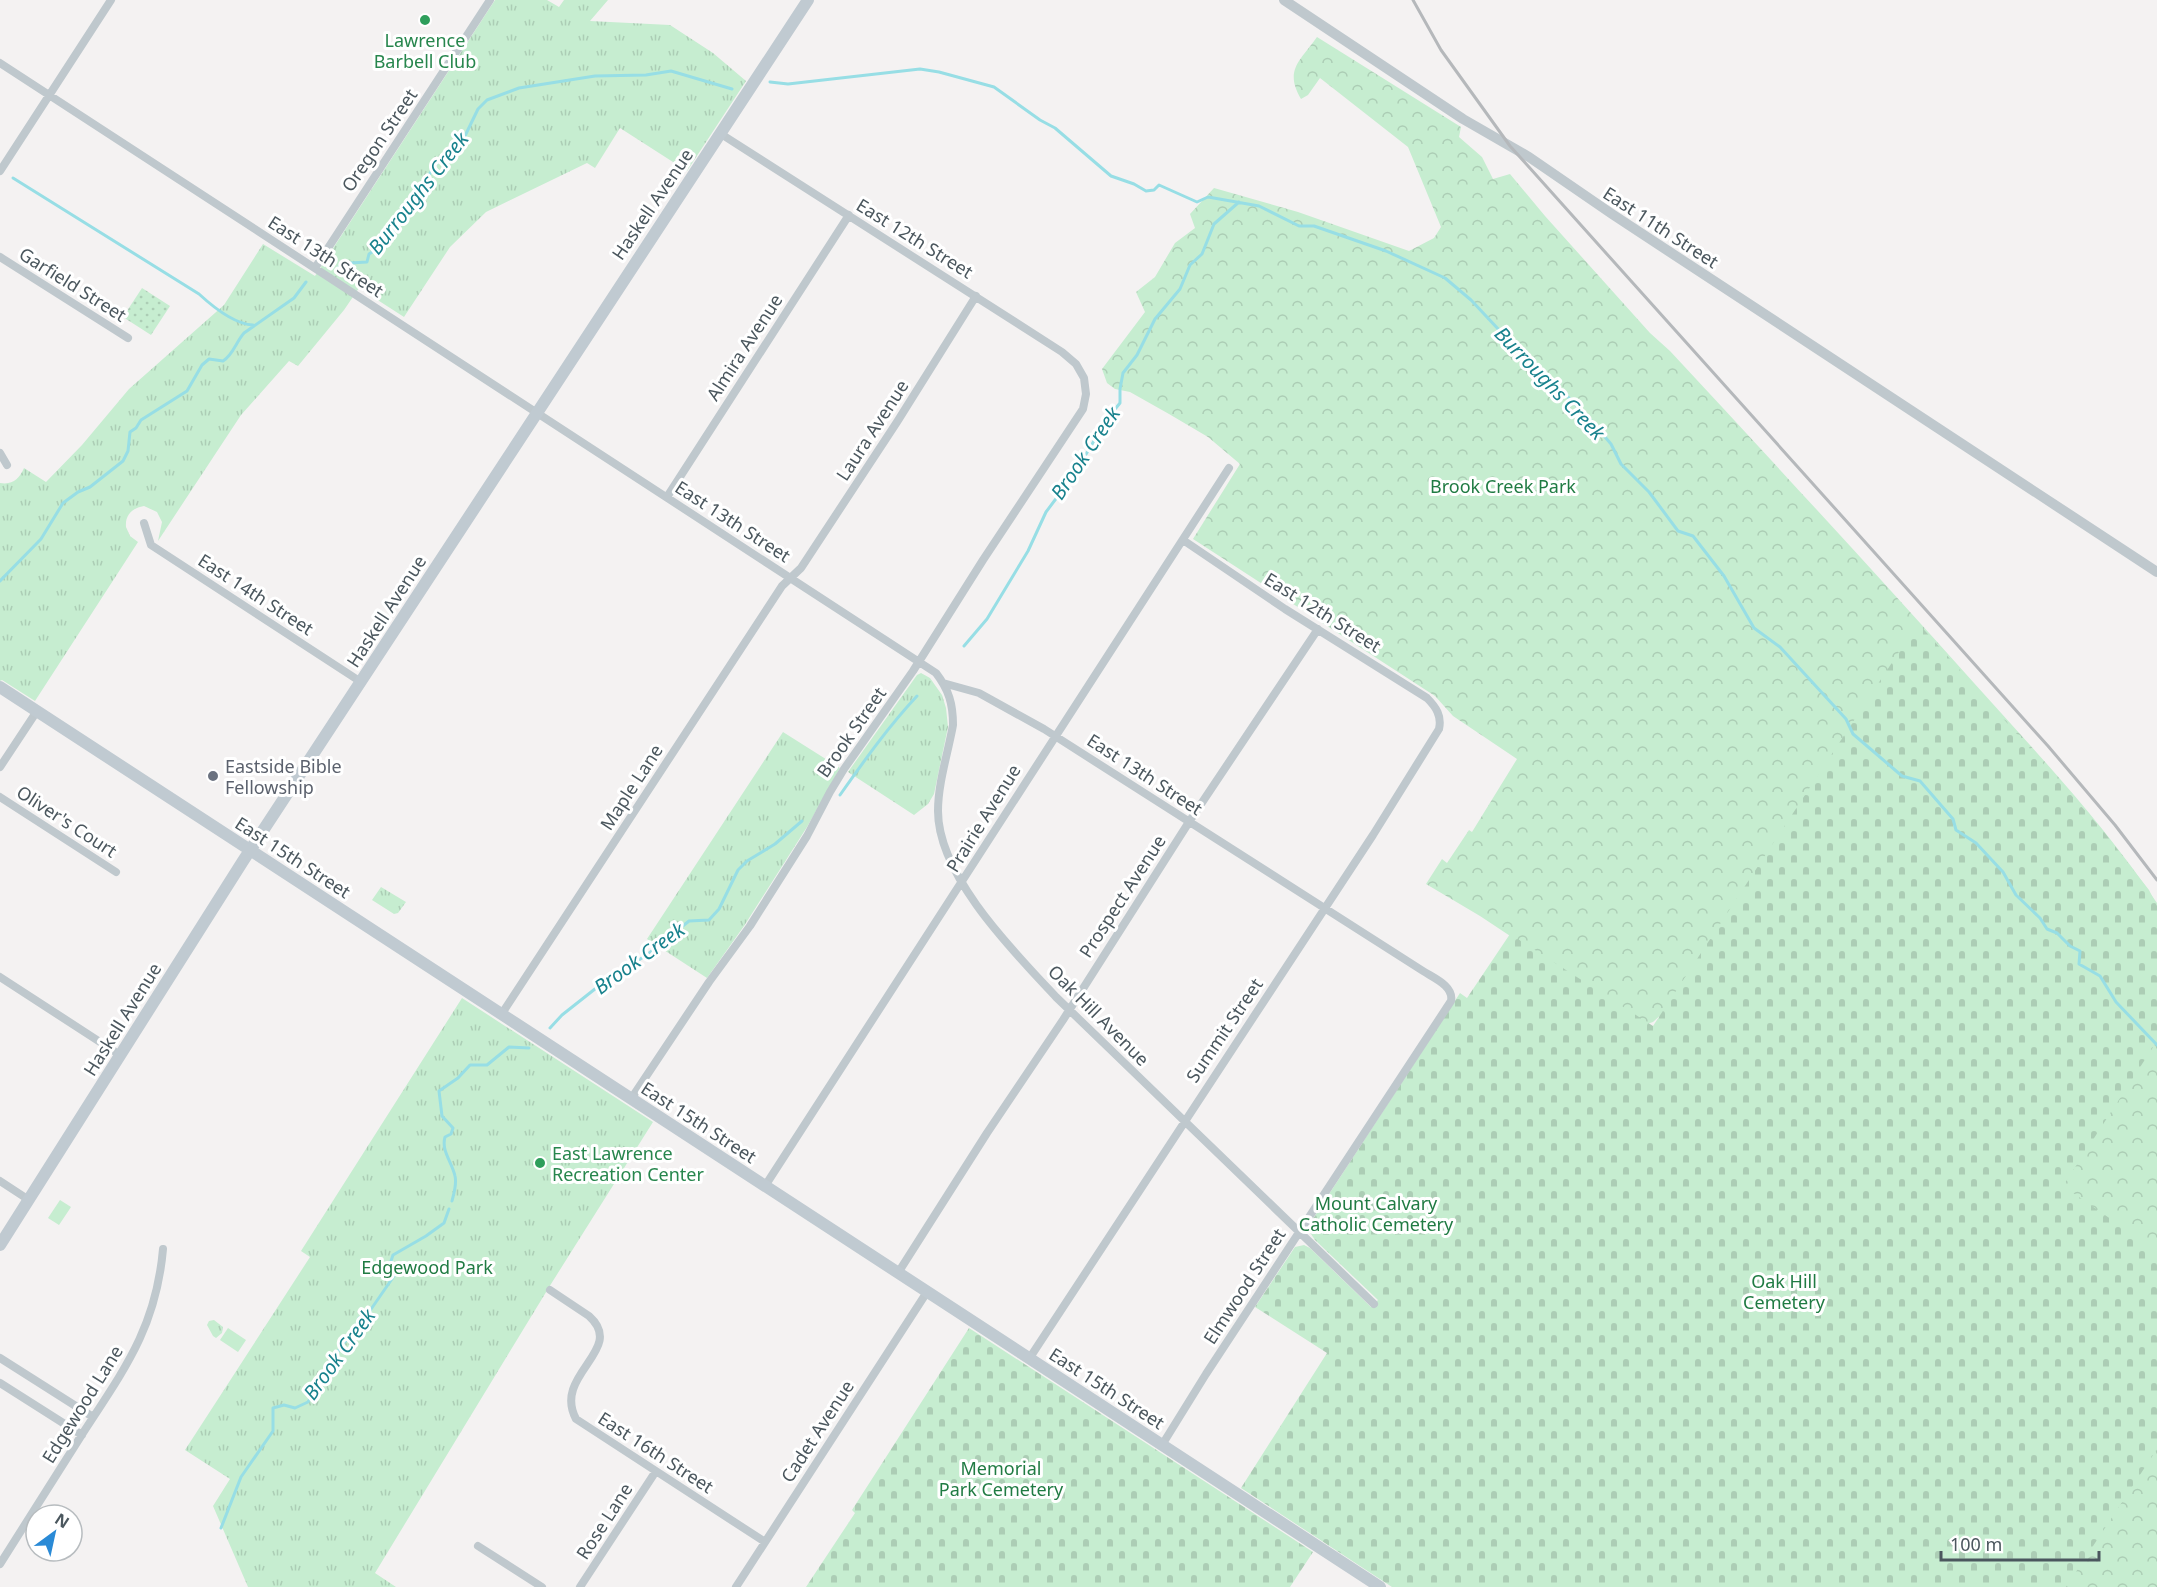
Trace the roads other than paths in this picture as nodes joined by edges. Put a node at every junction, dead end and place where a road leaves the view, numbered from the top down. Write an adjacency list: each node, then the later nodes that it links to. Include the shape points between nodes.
1 (111, 0): 6 (street)
2 (490, 0): 11 (street, Oregon Street)
3 (808, 0): 7 (main road, Haskell Avenue)
4 (1284, 0): 22 (street, East 11th Street)
5 (0, 63): 6 (street, East 13th Street)
6 (49, 96): 8 (street); 11 (street, East 13th Street)
7 (721, 134): 9 (street, East 12th Street); 15 (main road, Haskell Avenue)
8 (0, 171)
9 (849, 215): 12 (street, East 12th Street); 19 (street, Almira Avenue)
10 (0, 257): 13 (street, Garfield Street)
11 (315, 268): 15 (street, East 13th Street)
12 (976, 296): 14 (street, East 12th Street, via 1062,352); 23 (street, Laura Avenue, via 801,568)
13 (129, 338)
14 (1084, 378): 25 (street, Brook Street, via 1083,409)
15 (538, 413): 19 (street, East 13th Street); 26 (main road, Haskell Avenue)
16 (0, 453): 17 (street)
17 (7, 465)
18 (1229, 468): 21 (street, Prairie Avenue)
19 (667, 497): 23 (street, East 13th Street)
20 (144, 523): 26 (street, East 14th Street, via 151,545)
21 (1183, 540): 24 (street, East 12th Street); 31 (street, Prairie Avenue)
22 (2157, 572)
23 (790, 578): 25 (street, East 13th Street); 42 (street, Maple Lane)
24 (1318, 629): 30 (street, East 12th Street, via 1427,698); 34 (street, Prospect Avenue)
25 (919, 662): 27 (street, East 13th Street); 44 (street, Brook Street, via 835,784 750,926)
26 (361, 682): 35 (main road, Haskell Avenue)
27 (944, 683): 31 (street, East 13th Street, via 979,693); 37 (street, Oak Hill Avenue, via 952,700 953,725 939,801 939,827 948,858)
28 (0, 687): 29 (main road, East 15th Street)
29 (37, 711): 32 (street); 35 (main road, East 15th Street)
30 (1440, 718): 38 (street, Summit Street, via 1436,736)
31 (1055, 736): 34 (street, East 13th Street); 37 (street, Prairie Avenue)
32 (0, 767)
33 (0, 797): 36 (street, Oliver's Court)
34 (1189, 822): 38 (street, East 13th Street); 41 (street, Prospect Avenue)
35 (250, 850): 42 (main road, East 15th Street); 43 (main road, Haskell Avenue)
36 (116, 872)
37 (962, 882): 41 (street, Oak Hill Avenue, via 1016,953); 47 (street, Prairie Avenue)
38 (1323, 908): 40 (street, East 13th Street, via 1423,971); 45 (street, Summit Street)
39 (0, 976): 43 (street)
40 (1452, 994): 49 (street, Elmwood Street)
41 (1069, 1010): 45 (street, Oak Hill Avenue); 52 (street, Prospect Avenue)
42 (501, 1015): 44 (main road, East 15th Street)
43 (120, 1055): 48 (main road, Haskell Avenue)
44 (631, 1100): 47 (main road, East 15th Street)
45 (1184, 1121): 49 (street, Oak Hill Avenue); 57 (street, Summit Street)
46 (0, 1181): 48 (street)
47 (765, 1186): 52 (main road, East 15th Street)
48 (29, 1200): 50 (main road, Haskell Avenue)
49 (1300, 1231): 55 (street, Oak Hill Avenue); 61 (street, Elmwood Street)
50 (0, 1245)
51 (163, 1249): 59 (street, Edgewood Lane, via 156,1295 142,1335)
52 (898, 1273): 54 (main road, East 15th Street)
53 (550, 1290): 62 (street, East 16th Street, via 590,1316 600,1334 598,1349 571,1394 576,1419)
54 (927, 1292): 57 (main road, East 15th Street); 63 (street, Cadet Avenue)
55 (1374, 1304)
56 (0, 1358): 59 (street)
57 (1029, 1359): 61 (main road, East 15th Street)
58 (0, 1383): 60 (street)
59 (93, 1417): 60 (street, Edgewood Lane)
60 (82, 1435): 65 (street, Edgewood Lane)
61 (1162, 1445): 66 (main road, East 15th Street)
62 (656, 1471): 63 (street, East 16th Street); 68 (street, Rose Lane)
63 (765, 1542): 69 (street, Cadet Avenue)
64 (478, 1546): 67 (street)
65 (0, 1564)
66 (1372, 1585)
67 (542, 1587)
68 (580, 1587)
69 (736, 1587)

